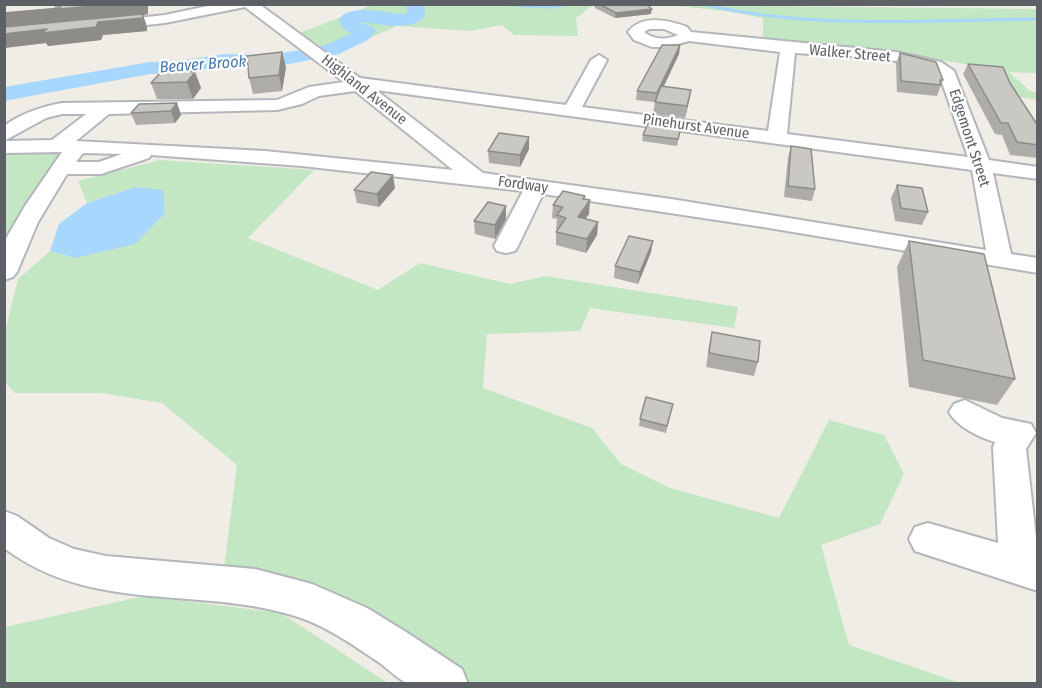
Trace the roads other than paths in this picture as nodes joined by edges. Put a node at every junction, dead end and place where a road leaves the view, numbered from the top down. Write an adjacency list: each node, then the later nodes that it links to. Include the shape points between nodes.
1 (241, 4): 3 (street, via 165,19)
2 (250, 4): 8 (street, Highland Avenue)
3 (96, 26)
4 (686, 36): 5 (street)
5 (788, 48): 7 (street, Walker Street); 12 (street, Walker Street)
6 (599, 60): 10 (street)
7 (930, 63): 16 (street, Edgemont Street, via 946,71)
8 (357, 83): 9 (street, via 315,91 277,105); 10 (street, Pinehurst Avenue); 19 (street, Highland Avenue)
9 (104, 109): 11 (street, via 73,107 46,111); 13 (street)
10 (571, 111): 12 (street, Pinehurst Avenue)
11 (4, 135)
12 (777, 138): 16 (street, Pinehurst Avenue)
13 (67, 146): 14 (street, Fordway); 15 (street, Fordway); 17 (street)
14 (4, 147)
15 (155, 149): 17 (street, via 101,168); 19 (street, Fordway)
16 (981, 165): 18 (street, Pinehurst Avenue); 22 (street, Edgemont Street)
17 (60, 168): 24 (street, via 34,208)
18 (1038, 173)
19 (476, 178): 20 (street, Fordway)
20 (536, 186): 21 (street); 22 (street, Fordway)
21 (506, 246)
22 (1000, 260): 23 (street, Fordway)
23 (1038, 266)
24 (4, 272)
25 (965, 412): 28 (street, via 996,430 1020,433 1009,447)
26 (4, 527): 29 (street, via 45,556 94,573 255,589 308,601 368,633)
27 (927, 539): 28 (street)
28 (1028, 570)
29 (447, 684)

